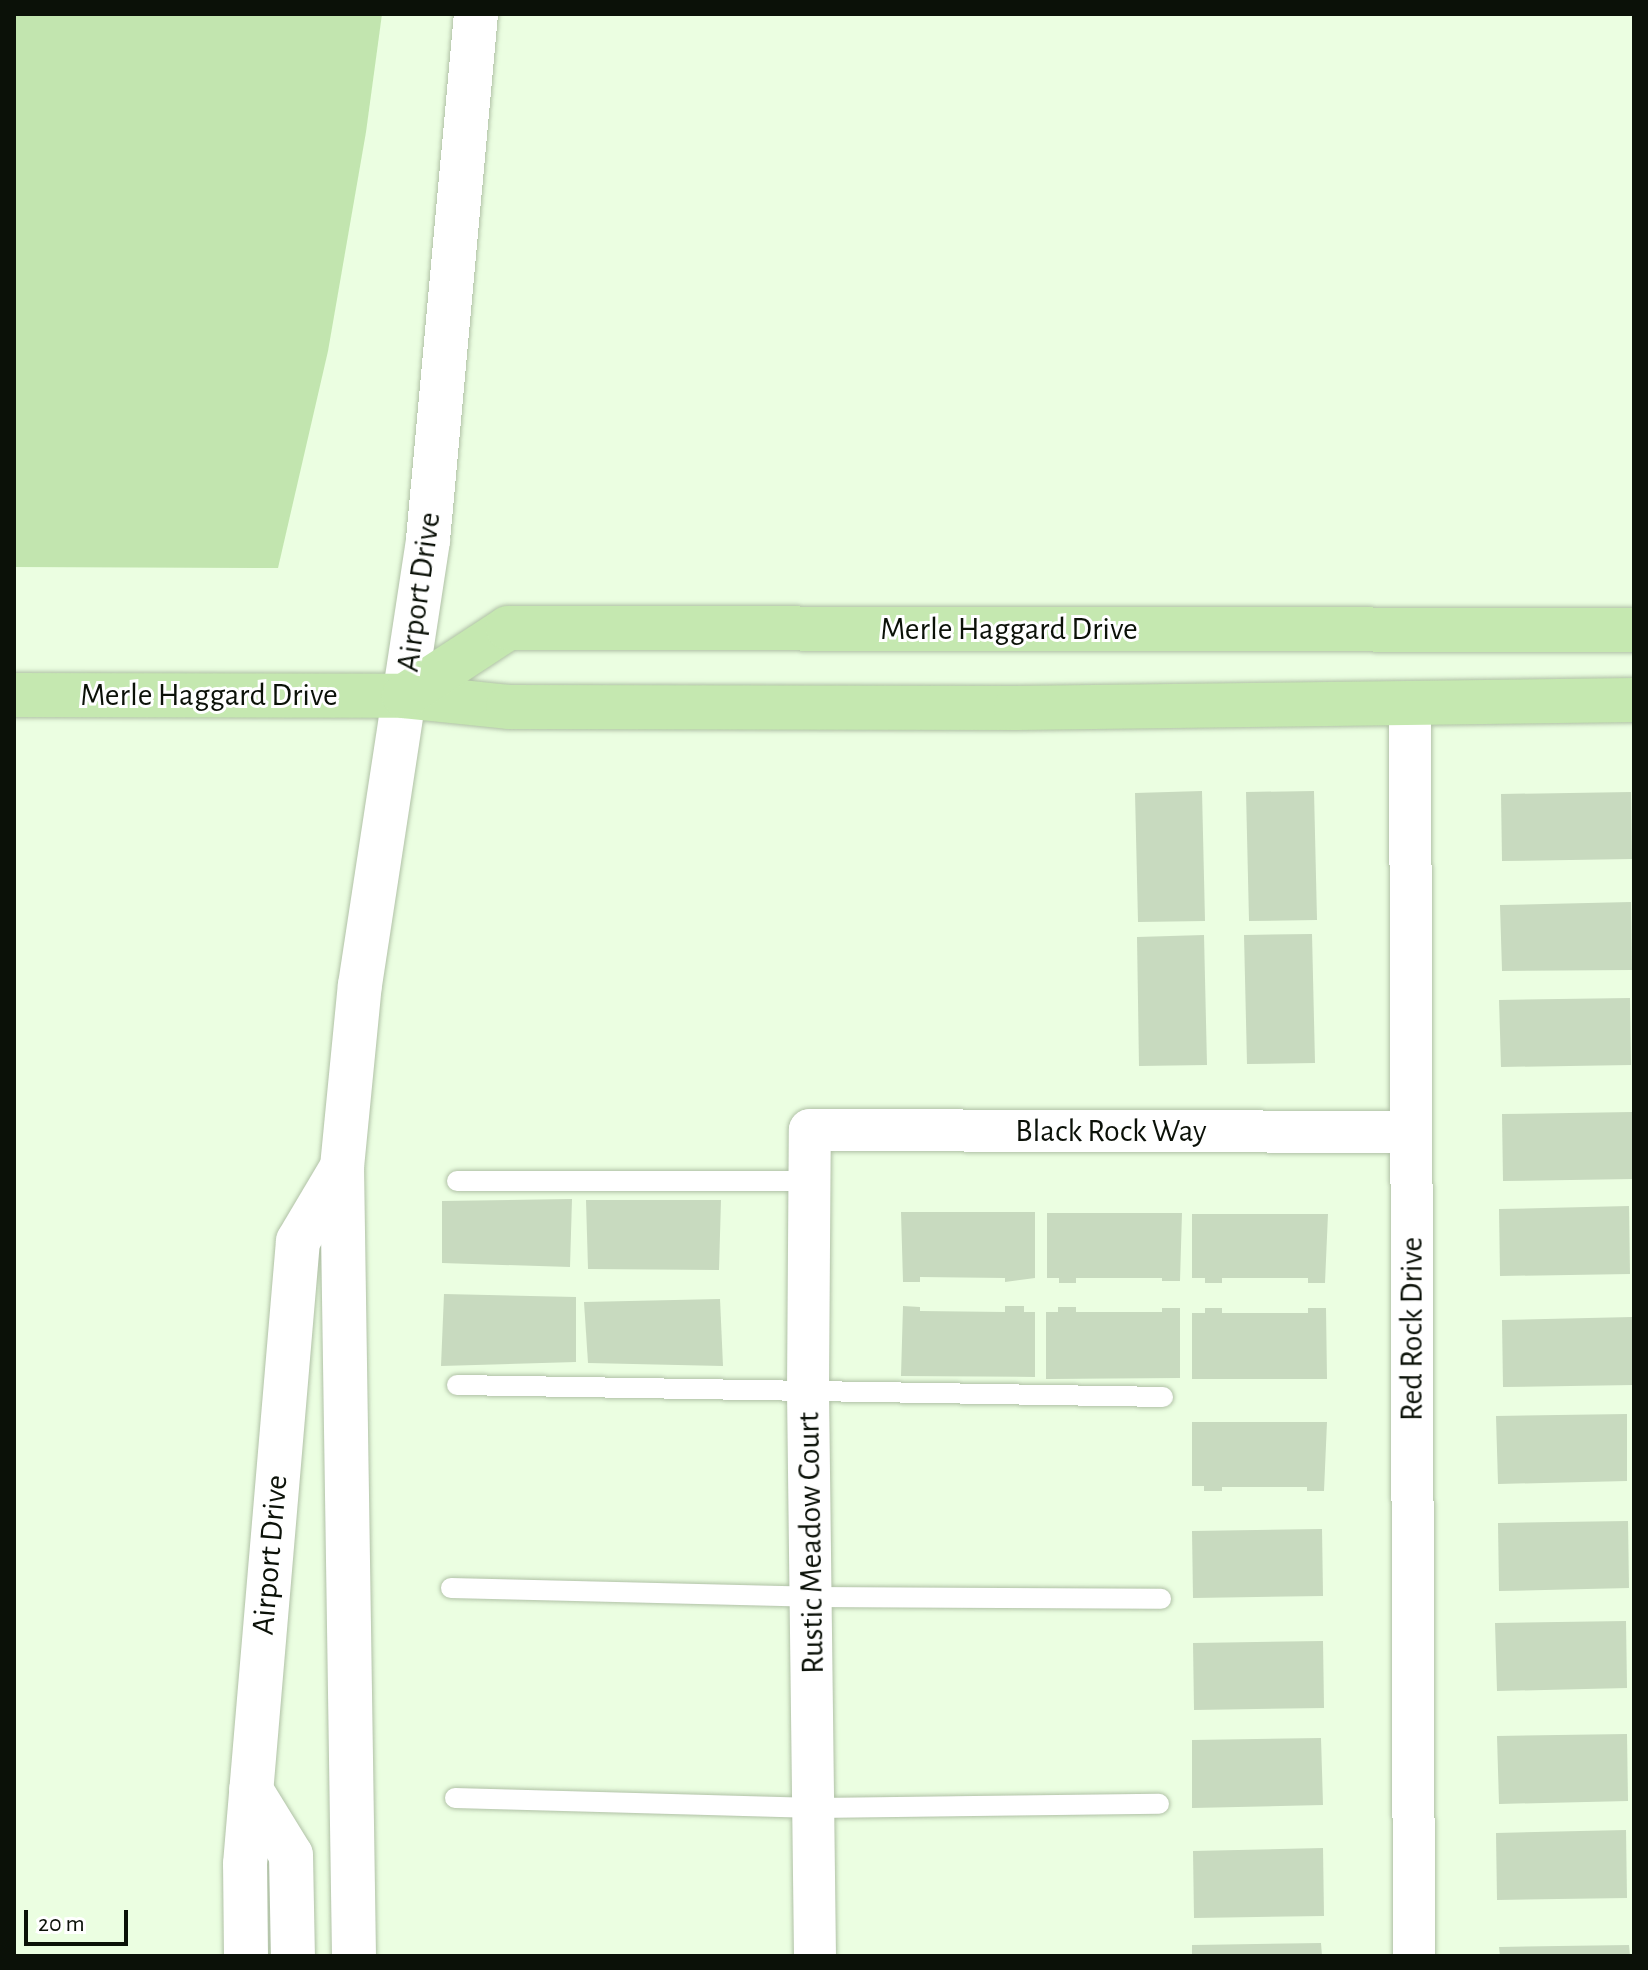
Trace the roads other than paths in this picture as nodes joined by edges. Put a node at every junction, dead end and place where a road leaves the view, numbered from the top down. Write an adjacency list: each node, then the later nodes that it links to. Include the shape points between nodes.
1 (476, 14): 4 (main road, Airport Drive, via 428,540)
2 (1634, 630): 4 (main road, Merle Haggard Drive, via 508,628)
3 (14, 695): 4 (main road, Merle Haggard Drive)
4 (404, 696): 6 (main road, Merle Haggard Drive, via 508,707); 9 (main road, Airport Drive, via 360,985)
5 (1634, 700): 6 (main road, Merle Haggard Drive)
6 (1410, 702): 8 (street, Red Rock Drive)
7 (810, 1130): 8 (street, Black Rock Way); 11 (street, Rustic Meadow Court)
8 (1411, 1132): 26 (street, Red Rock Drive)
9 (342, 1167): 18 (main road, Airport Drive, via 298,1241); 24 (main road, Airport Drive)
10 (457, 1181): 11 (lane)
11 (810, 1181): 13 (street, Rustic Meadow Court)
12 (457, 1385): 13 (lane)
13 (808, 1390): 14 (lane); 16 (street, Rustic Meadow Court)
14 (1163, 1397)
15 (451, 1588): 16 (lane)
16 (812, 1597): 17 (lane); 21 (street, Rustic Meadow Court)
17 (1161, 1599)
18 (251, 1790): 22 (main road, Airport Drive); 23 (main road, via 291,1855)
19 (455, 1798): 21 (lane)
20 (1159, 1804): 21 (lane)
21 (816, 1808): 25 (street, Rustic Meadow Court)
22 (246, 1956)
23 (293, 1956)
24 (354, 1956)
25 (815, 1956)
26 (1414, 1956)

